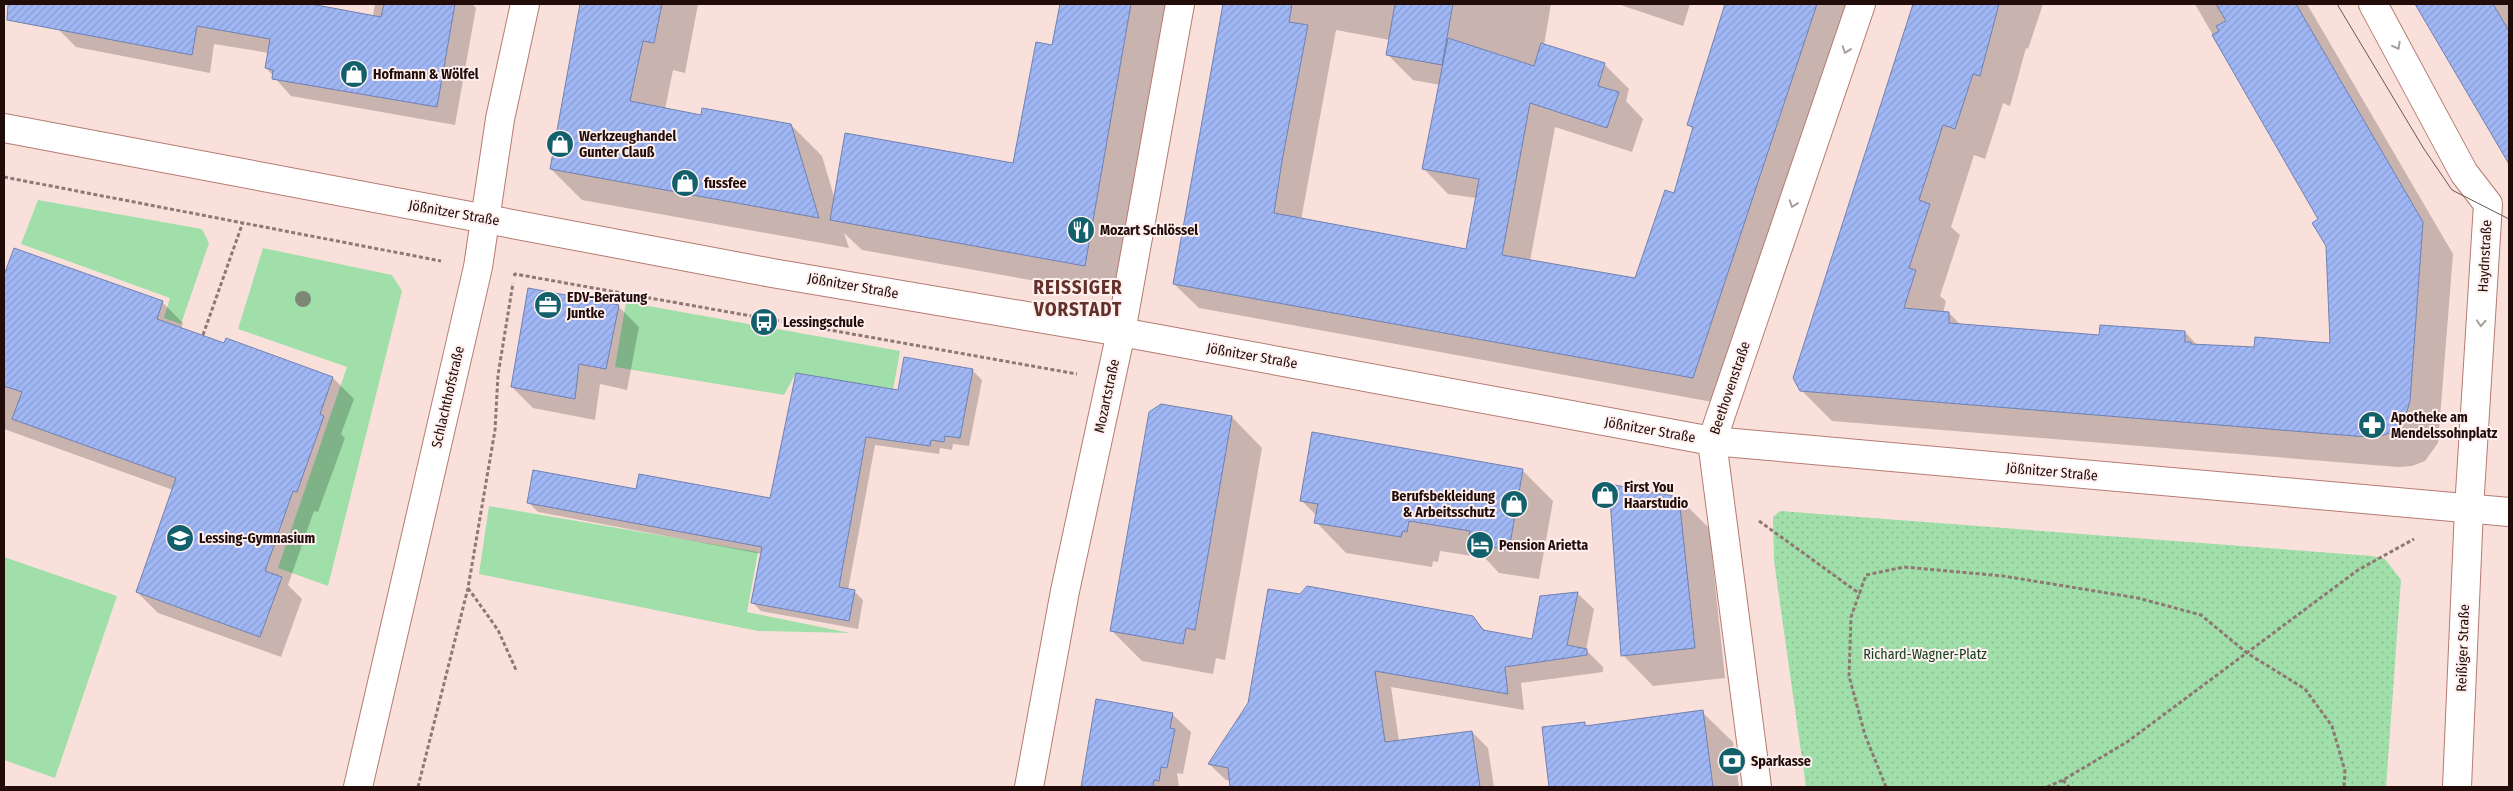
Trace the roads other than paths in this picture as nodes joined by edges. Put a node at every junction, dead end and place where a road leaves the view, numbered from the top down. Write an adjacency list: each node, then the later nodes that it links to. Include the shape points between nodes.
1 (525, 4): 7 (street, Schlachthofstraße, via 500,119)
2 (1180, 4): 8 (street, Mozartstraße)
3 (1861, 4): 9 (street, Beethovenstraße, one-way to 9)
4 (2374, 4): 6 (street, Haydnstraße, one-way to 6, via 2464,172)
5 (4, 128): 7 (street, Jößnitzer Straße)
6 (2498, 209): 10 (street, Haydnstraße, one-way to 10)
7 (485, 219): 8 (street, Jößnitzer Straße, via 772,273); 12 (street, Schlachthofstraße, via 478,268)
8 (1120, 332): 9 (street, Jößnitzer Straße); 13 (street, Mozartstraße, via 1065,591)
9 (1712, 441): 10 (street, Jößnitzer Straße); 14 (street, Beethovenstraße)
10 (2469, 510): 11 (street, Jößnitzer Straße); 15 (street, Reißiger Straße)
11 (2509, 512)
12 (358, 787)
13 (1029, 787)
14 (1757, 787)
15 (2457, 787)

